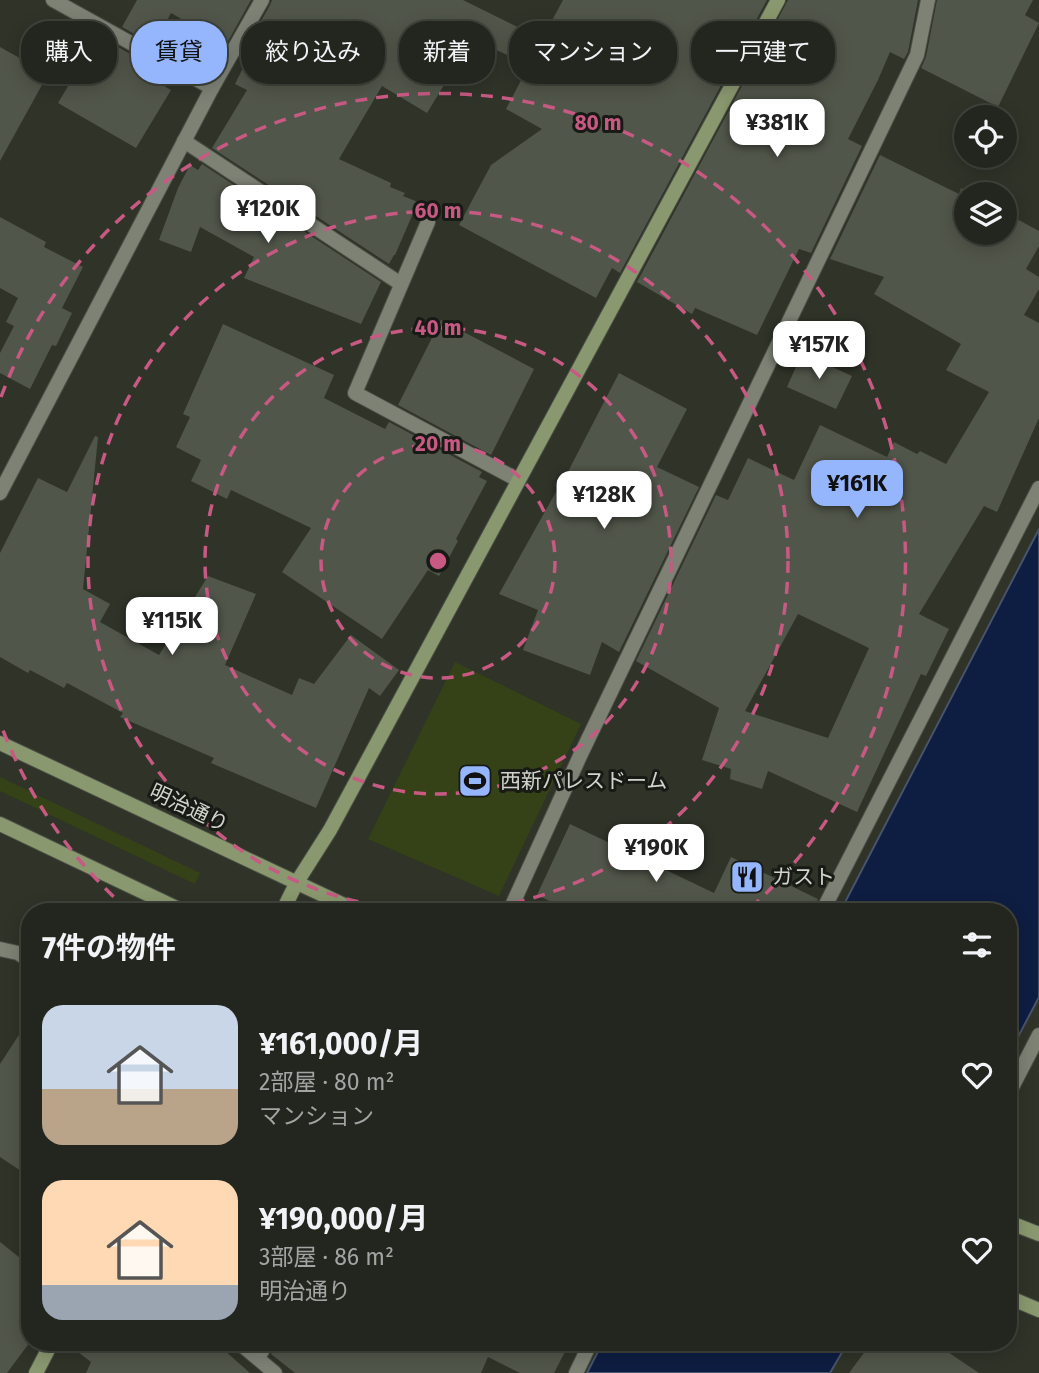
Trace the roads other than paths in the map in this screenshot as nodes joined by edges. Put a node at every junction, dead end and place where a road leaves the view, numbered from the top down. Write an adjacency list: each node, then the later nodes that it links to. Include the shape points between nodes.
1 (53, 0): 5 (street)
2 (262, 0): 5 (street)
3 (778, 0): 9 (street)
4 (929, 0): 18 (street, via 917,55)
5 (212, 88): 6 (street)
6 (184, 141): 8 (street); 11 (street)
7 (428, 222): 8 (street)
8 (401, 284): 9 (street, via 355,393)
9 (518, 480): 14 (street)
10 (1039, 488): 19 (street)
11 (0, 492)
12 (0, 743): 14 (street, 明治通り)
13 (0, 824): 15 (street)
14 (297, 882): 16 (street); 17 (street, 明治通り)
15 (166, 903)
16 (286, 903)
17 (340, 903)
18 (513, 903)
19 (827, 903)
20 (0, 949): 21 (street)
21 (21, 955)
22 (1039, 1035): 23 (street)
23 (1017, 1078)
24 (1017, 1225): 25 (street)
25 (1039, 1234)
26 (1017, 1301): 27 (street)
27 (1039, 1310)
28 (47, 1351): 33 (street)
29 (249, 1351): 32 (street)
30 (262, 1351): 32 (street)
31 (587, 1351): 35 (street)
32 (258, 1358): 34 (street)
33 (36, 1373)
34 (275, 1373)
35 (576, 1373)

